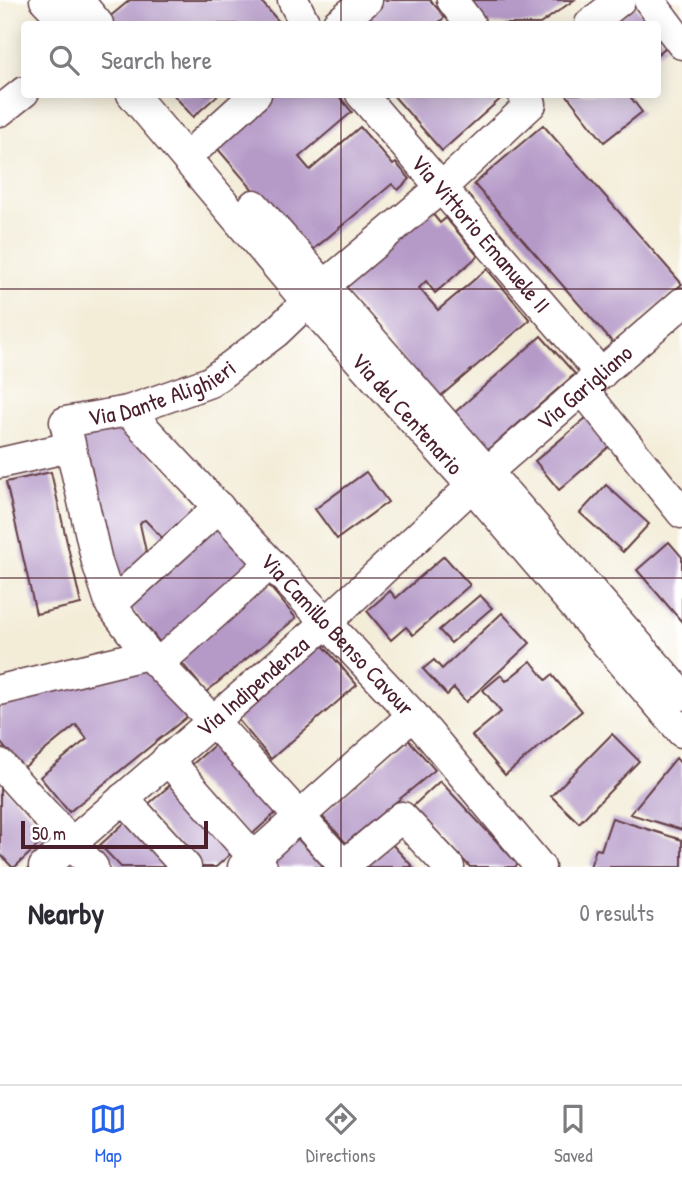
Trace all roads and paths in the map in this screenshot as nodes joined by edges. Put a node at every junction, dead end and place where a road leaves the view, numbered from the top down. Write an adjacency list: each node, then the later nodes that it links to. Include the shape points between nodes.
1 (45, 0): 8 (street)
2 (78, 0): 9 (street)
3 (293, 0): 10 (street)
4 (368, 0): 11 (street)
5 (452, 0): 12 (street)
6 (620, 0): 13 (street)
7 (649, 0): 14 (street)
8 (65, 21)
9 (96, 21)
10 (304, 21)
11 (341, 21)
12 (468, 21)
13 (594, 21)
14 (682, 44)
15 (21, 94): 21 (street)
16 (136, 98): 24 (street, Via del Centenario)
17 (161, 98): 22 (street, Via del Centenario)
18 (252, 98): 22 (street)
19 (364, 98): 23 (street, Via Vittorio Emanuele II)
20 (527, 99): 23 (street, Via Dante Alighieri)
21 (0, 111)
22 (201, 144): 24 (street, Via del Centenario)
23 (442, 187): 24 (street, Via Dante Alighieri); 26 (street, Via Vittorio Emanuele II)
24 (316, 294): 27 (street, Via Dante Alighieri, via 276,332 210,382); 30 (street, Via del Centenario)
25 (682, 303): 26 (street, Via Garigliano)
26 (592, 382): 30 (street, Via Garigliano); 32 (street, Via Vittorio Emanuele II)
27 (128, 411): 28 (street, Via Dante Alighieri, via 65,422); 31 (street, Via Camillo Benso Cavour)
28 (70, 447): 29 (street, Via Dante Alighieri); 34 (street)
29 (0, 463)
30 (479, 479): 35 (street, Via Indipendenza); 38 (street, Via del Centenario); 41 (street, Via del Centenario)
31 (219, 508): 33 (street, Via Camillo Benso Cavour); 34 (street)
32 (682, 513)
33 (271, 563): 35 (street, Via Camillo Benso Cavour); 36 (street)
34 (111, 605): 36 (street)
35 (326, 623): 39 (street, Via Camillo Benso Cavour); 40 (street, Via Indipendenza)
36 (153, 659): 37 (street); 40 (street)
37 (0, 690)
38 (682, 695)
39 (413, 715): 45 (street); 53 (street, Via Camillo Benso Cavour)
40 (212, 720): 42 (street, Via Indipendenza); 45 (street)
41 (682, 732)
42 (167, 759): 44 (street, Via Indipendenza); 47 (street)
43 (0, 764): 46 (street)
44 (123, 798): 46 (street, Via Indipendenza); 51 (street)
45 (299, 816): 47 (street); 48 (street)
46 (72, 843): 49 (street, Via Indipendenza); 50 (street)
47 (253, 864)
48 (344, 866): 52 (street, via 402,817)
49 (44, 867)
50 (93, 867)
51 (186, 867)
52 (449, 867)
53 (540, 867)

